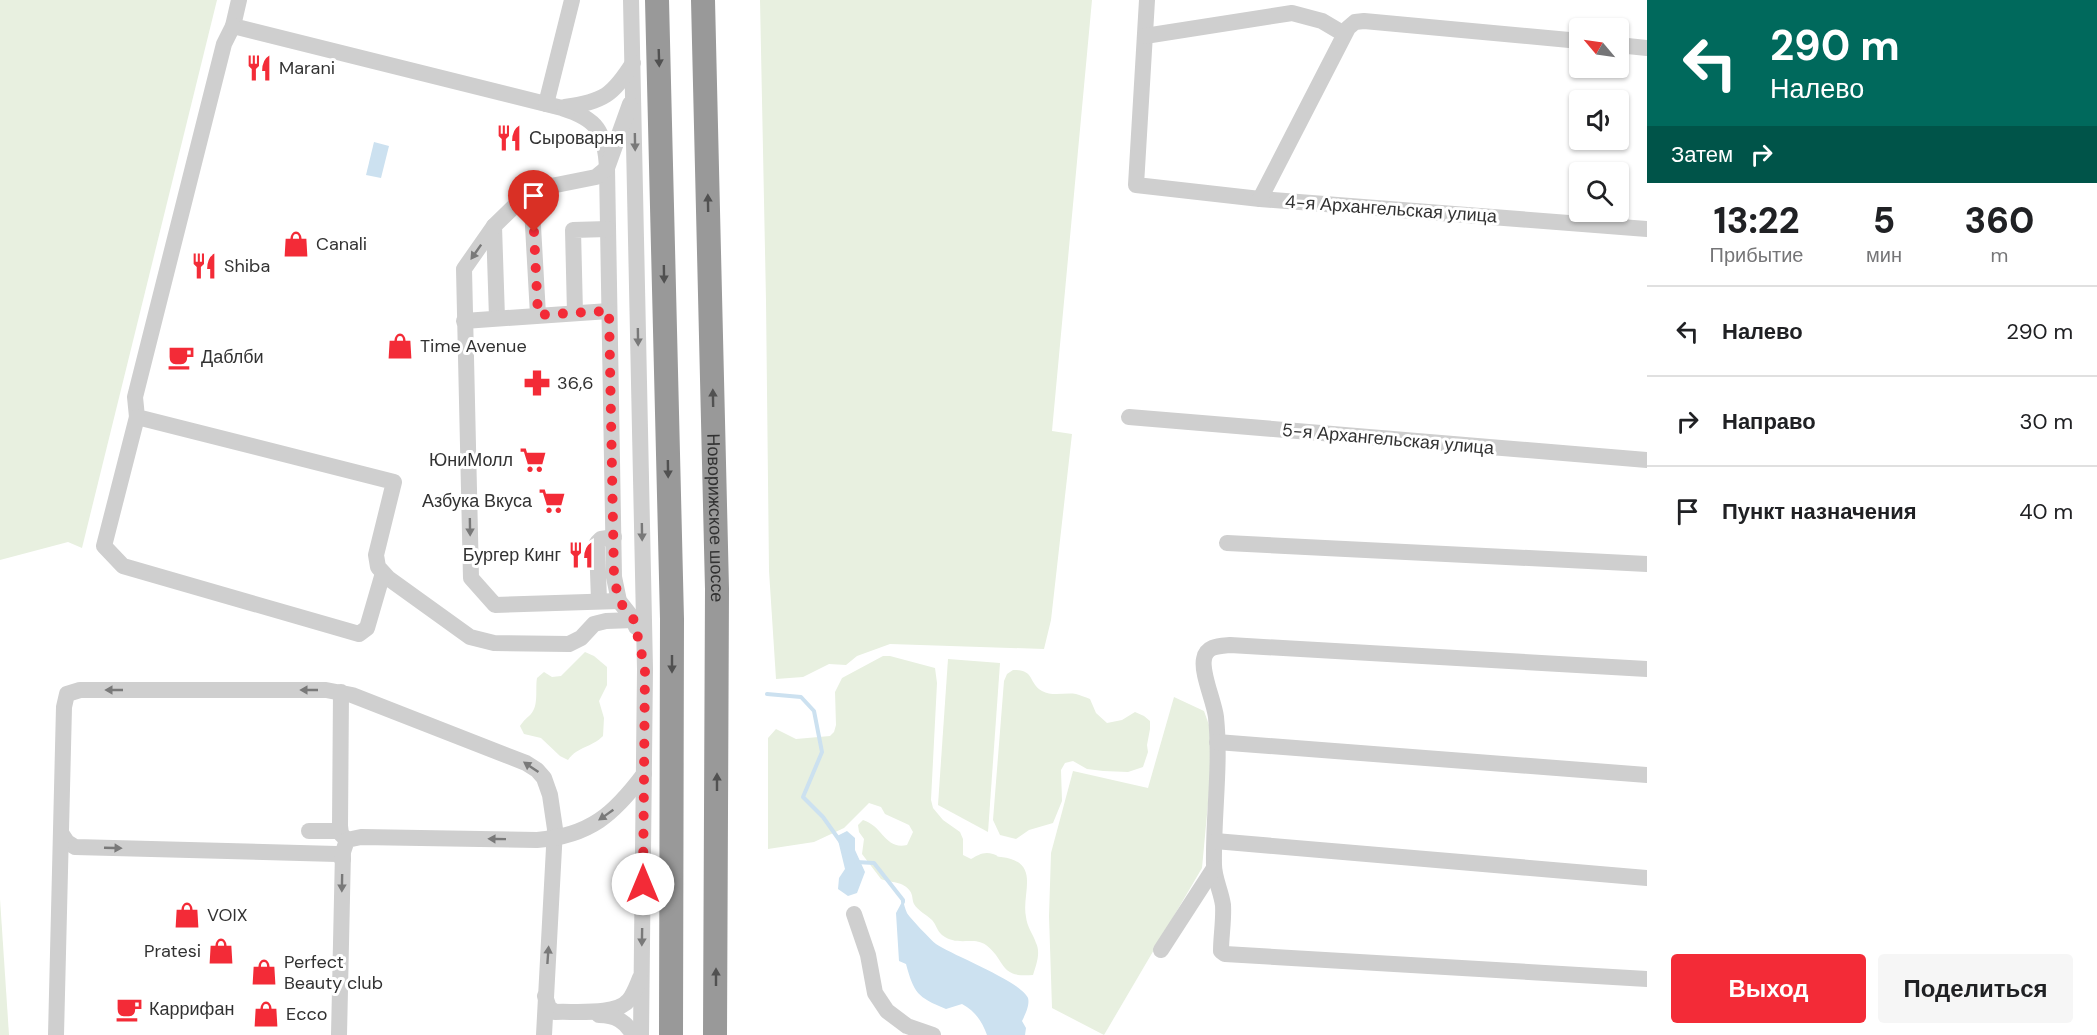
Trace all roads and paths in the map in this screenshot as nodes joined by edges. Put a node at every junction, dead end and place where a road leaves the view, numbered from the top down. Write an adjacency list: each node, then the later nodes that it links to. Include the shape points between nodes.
1 (239, 0): 7 (street)
2 (572, 0): 15 (street)
3 (631, 0): 13 (street)
4 (657, 0): 61 (highway, one-way to 61, via 672,620)
5 (703, 0): 62 (highway, Новорижское шоссе, one-way to 5, via 717,589)
6 (1147, 0): 9 (street)
7 (233, 26): 15 (street); 27 (street, via 224,44 135,397)
8 (1344, 34): 9 (street, via 1322,21 1292,13); 10 (street, via 1355,22 1364,21); 18 (street)
9 (1145, 36): 18 (street, 4-я Архангельская улица, via 1136,185)
10 (1569, 41)
11 (1629, 46): 12 (street)
12 (1647, 48)
13 (633, 63): 14 (street); 15 (street, via 615,89 605,96 590,103)
14 (634, 95): 16 (street); 37 (street, one-way to 37)
15 (554, 106): 16 (street, via 590,120 606,148)
16 (607, 168): 17 (street, via 596,177); 20 (street)
17 (531, 190): 19 (street); 24 (street)
18 (1260, 199): 21 (street, 4-я Архангельская улица)
19 (494, 226): 25 (street); 26 (street, one-way to 26, via 464,269)
20 (608, 229): 22 (street); 23 (street, via 573,230)
21 (1647, 229)
22 (609, 311): 23 (street); 30 (street)
23 (575, 313): 24 (street)
24 (538, 315): 25 (street)
25 (497, 318): 26 (street)
26 (464, 321): 35 (street, one-way to 35, via 471,578 495,605)
27 (137, 417): 33 (street, via 394,482 376,555); 33 (street, via 104,546 123,566 358,634 367,628)
28 (1129, 417): 29 (street, 5-я Архангельская улица)
29 (1647, 460)
30 (614, 537): 34 (street, via 614,577); 35 (street, via 597,543)
31 (1227, 543): 32 (street)
32 (1647, 564)
33 (383, 573): 36 (street, via 470,637 494,643 569,644 594,624)
34 (619, 601): 35 (street); 36 (street)
35 (599, 602)
36 (634, 620): 37 (street)
37 (645, 669): 41 (street)
38 (1647, 669): 40 (street, via 1215,647 1207,651 1203,666 1213,699)
39 (340, 692): 44 (street, one-way to 44, via 70,692 64,707); 45 (street); 46 (street, one-way to 39, via 550,795 537,770)
40 (1217, 742): 42 (street); 47 (street)
41 (644, 774): 46 (street, one-way to 46, via 617,808 596,822); 53 (street, one-way to 53)
42 (1647, 775)
43 (309, 831): 45 (street)
44 (61, 833): 48 (street, one-way to 48, via 75,847 337,854); 57 (street)
45 (343, 836): 46 (street, one-way to 45); 48 (street)
46 (555, 838): 55 (street, one-way to 46)
47 (1215, 841): 49 (street); 50 (street)
48 (343, 859): 58 (street, one-way to 58)
49 (1214, 868): 52 (street); 54 (street, via 1222,905 1221,951 1225,954)
50 (1647, 878)
51 (854, 914): 63 (street, via 875,993 887,1011 907,1026)
52 (1161, 950)
53 (642, 972): 55 (street, via 630,1000 614,1010 555,1012); 60 (street)
54 (1647, 979)
55 (545, 996): 56 (street)
56 (544, 1031): 59 (street, via 555,1015 608,1015 621,1020)
57 (56, 1035)
58 (339, 1035)
59 (633, 1035)
60 (641, 1035)
61 (671, 1035)
62 (715, 1035)
63 (933, 1035)

